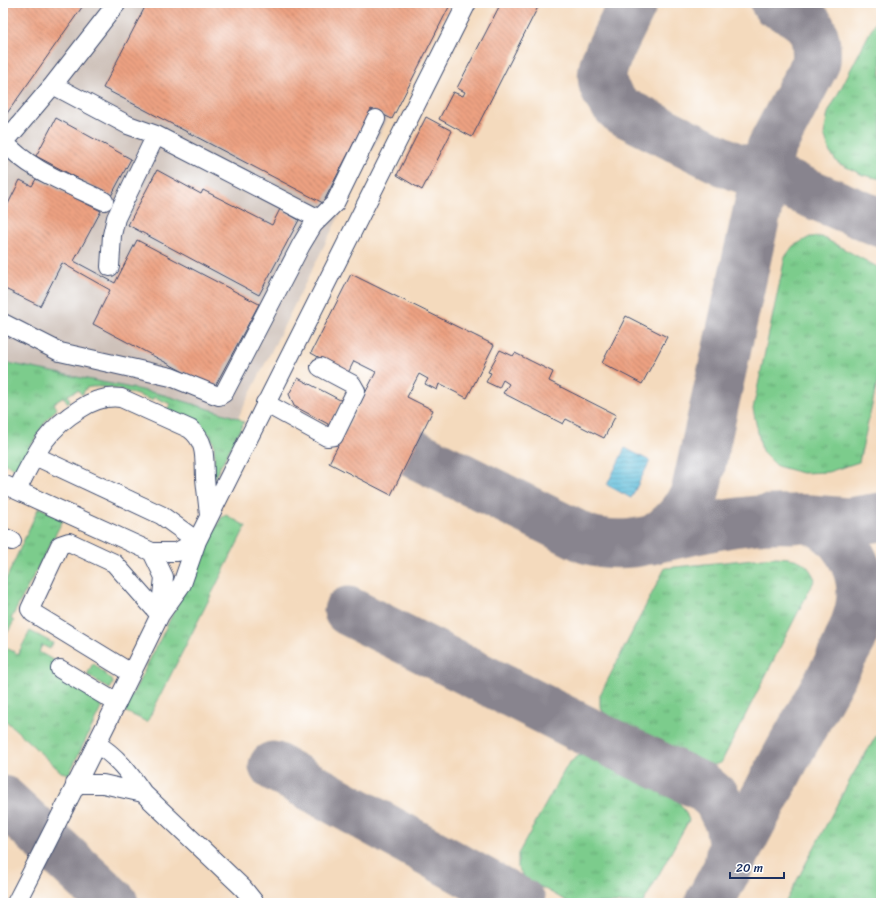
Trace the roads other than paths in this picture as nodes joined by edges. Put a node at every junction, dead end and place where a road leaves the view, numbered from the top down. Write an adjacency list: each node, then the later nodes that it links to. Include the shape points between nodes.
1 (117, 3): 3 (lane)
2 (467, 3): 12 (lane)
3 (53, 85): 5 (lane, via 128,125); 6 (lane)
4 (376, 119): 8 (lane, via 335,203)
5 (156, 135): 8 (lane); 9 (lane, via 116,218)
6 (3, 142): 7 (lane, via 26,162)
7 (104, 201)
8 (319, 219): 10 (lane, via 301,245 227,389 219,396 170,377 60,352)
9 (110, 267)
10 (3, 324)
11 (320, 368): 12 (lane, via 352,384 356,391 334,436 327,437)
12 (265, 403): 15 (lane)
13 (35, 456): 14 (lane); 15 (lane, via 51,430 63,419 87,404 112,397 121,398 197,434 204,449); 16 (lane, via 161,515)
14 (10, 487): 17 (lane)
15 (209, 517): 16 (lane)
16 (197, 541): 17 (lane, via 177,552); 18 (lane, via 182,584)
17 (152, 552): 18 (lane, via 164,577)
18 (160, 614): 20 (lane); 20 (lane, via 114,564 69,542 60,545 30,609 33,614)
19 (60, 669): 21 (lane)
20 (131, 673): 21 (lane)
21 (117, 703): 22 (lane)
22 (96, 744): 23 (lane); 24 (lane, via 119,762)
23 (76, 784): 24 (lane, via 103,784); 25 (lane)
24 (143, 793): 26 (lane, via 243,888)
25 (16, 903)
26 (255, 903)

